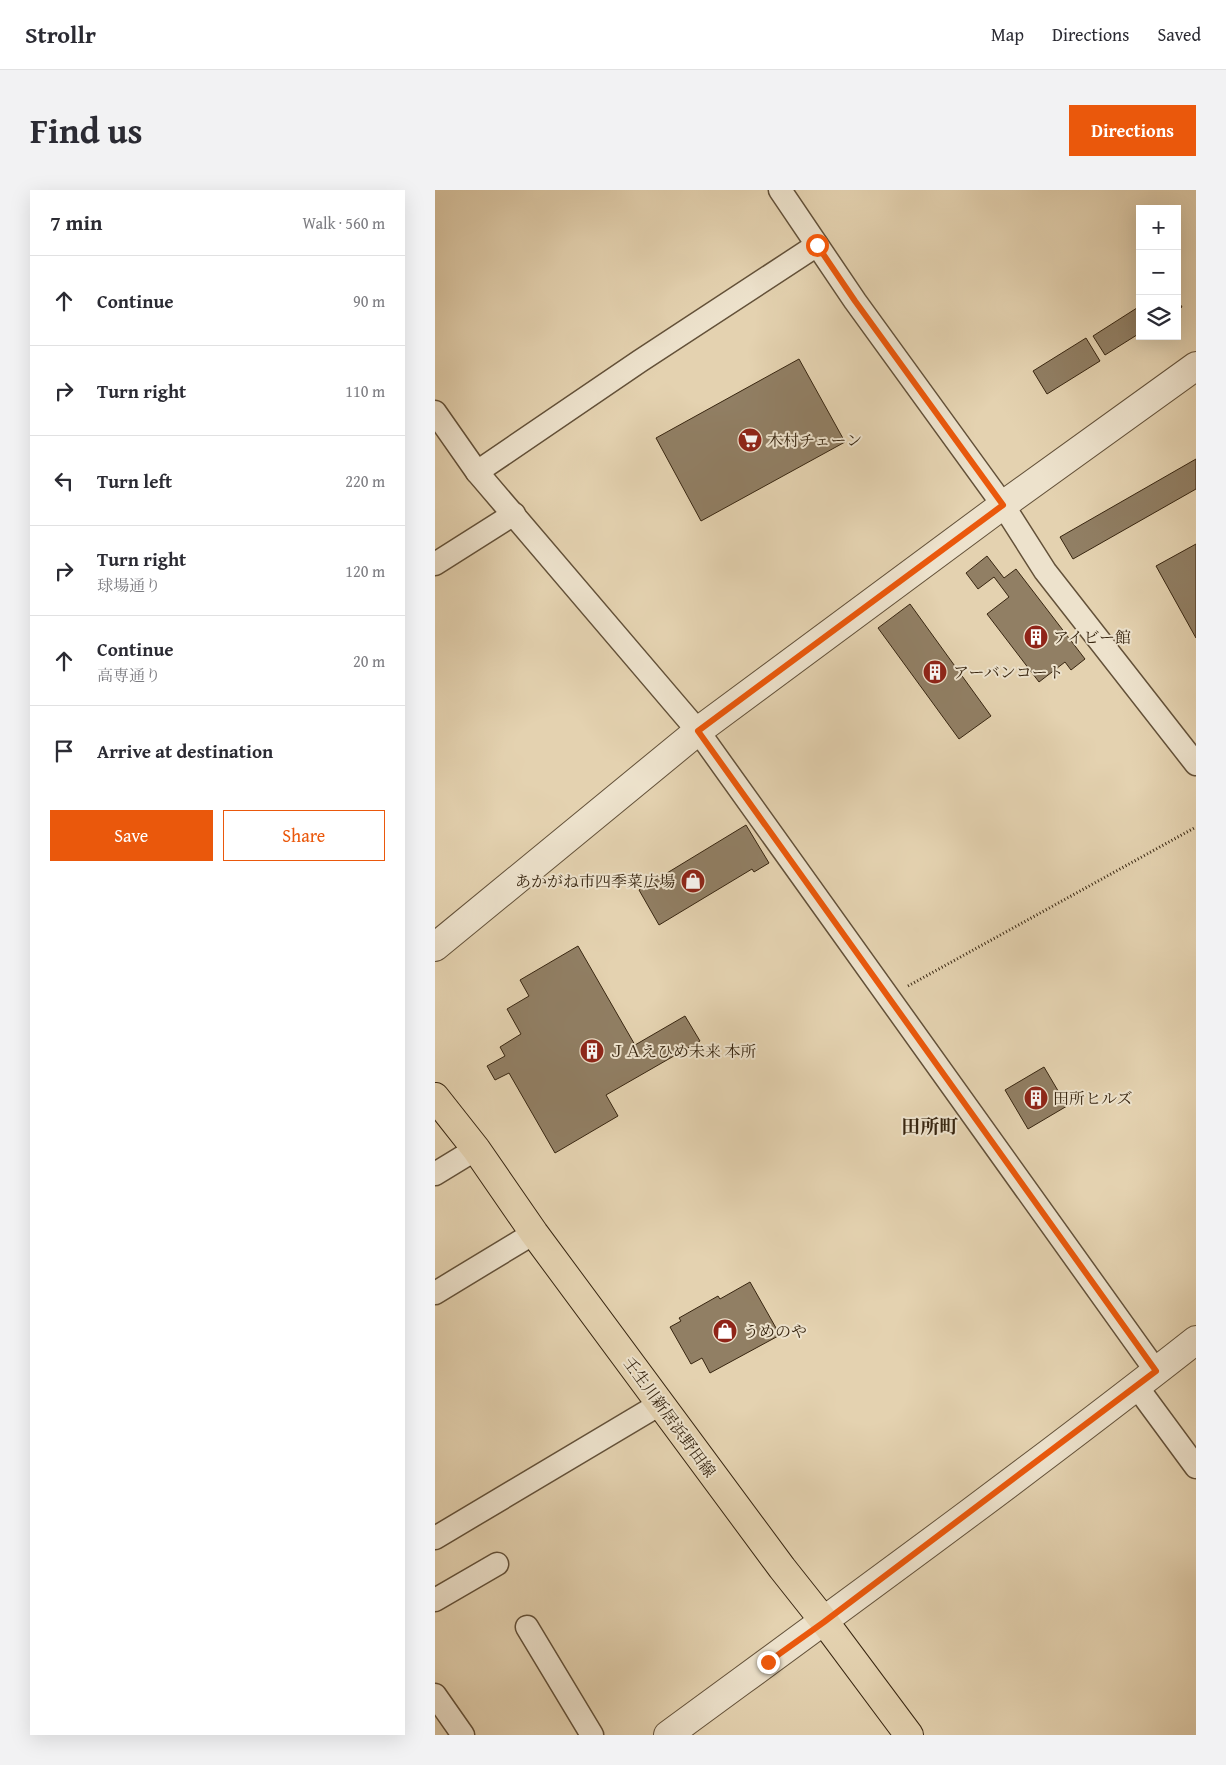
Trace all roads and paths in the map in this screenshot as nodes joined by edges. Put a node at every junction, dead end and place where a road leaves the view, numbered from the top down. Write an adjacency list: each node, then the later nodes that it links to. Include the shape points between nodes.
1 (780, 190): 2 (street)
2 (817, 245): 5 (street); 6 (street)
3 (1196, 366): 6 (street)
4 (435, 412): 5 (street)
5 (477, 472): 7 (street)
6 (1003, 505): 9 (street); 10 (street, via 1045,571)
7 (514, 514): 8 (street); 9 (street)
8 (435, 564)
9 (698, 731): 12 (street); 13 (street)
10 (1196, 764)
11 (1196, 828): 13 (path)
12 (435, 947)
13 (889, 997): 20 (street)
14 (435, 1097): 15 (main road, 壬生川新居浜野田線)
15 (476, 1149): 16 (street); 17 (main road, 壬生川新居浜野田線)
16 (435, 1174)
17 (535, 1233): 18 (street); 21 (main road, 壬生川新居浜野田線)
18 (435, 1293)
19 (1196, 1340): 20 (street)
20 (1146, 1379): 22 (street); 26 (street)
21 (660, 1404): 23 (street); 26 (main road, 壬生川新居浜野田線)
22 (1196, 1467)
23 (435, 1538)
24 (497, 1564): 25 (street)
25 (435, 1600)
26 (824, 1622): 31 (street); 32 (main road, 壬生川新居浜野田線)
27 (527, 1627): 30 (street)
28 (435, 1696): 29 (street)
29 (463, 1735)
30 (592, 1735)
31 (668, 1735)
32 (909, 1735)

